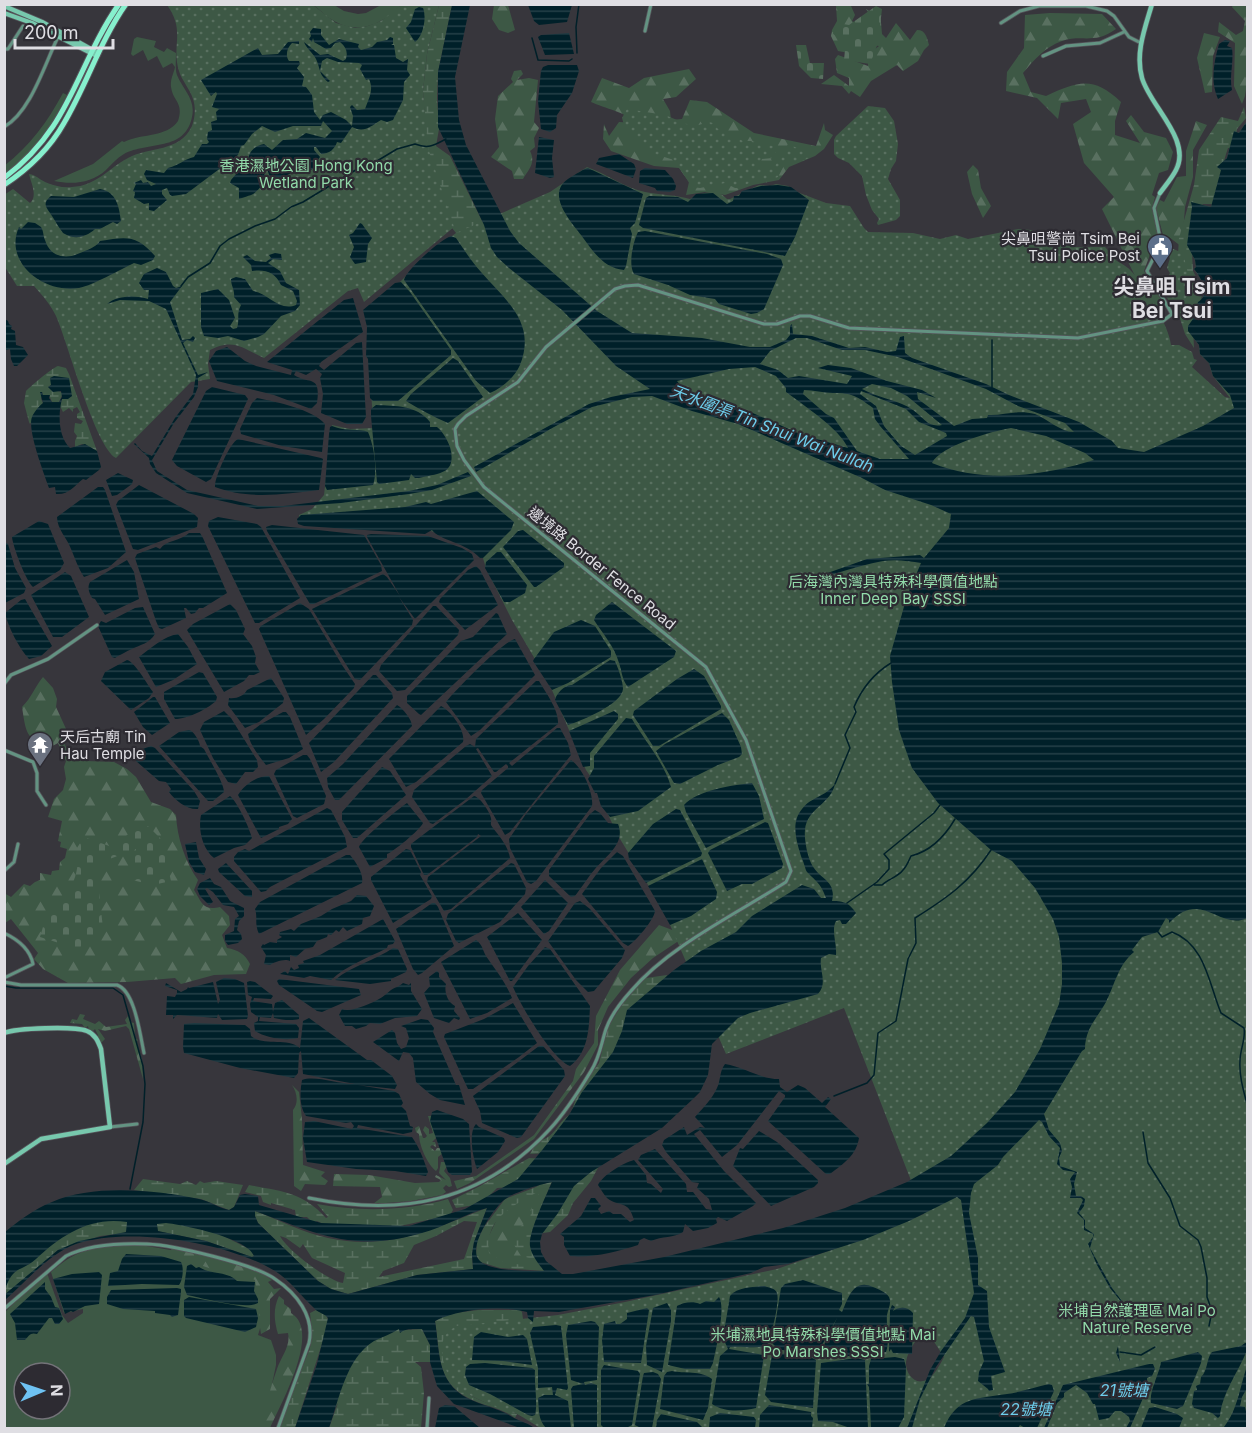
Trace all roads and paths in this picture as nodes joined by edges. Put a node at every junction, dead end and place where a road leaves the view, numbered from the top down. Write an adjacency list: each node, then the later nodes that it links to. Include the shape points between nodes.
1 (119, 4): 14 (main road)
2 (126, 4): 14 (main road)
3 (651, 4): 9 (street)
4 (1152, 4): 12 (street)
5 (4, 6): 14 (street, via 42,22)
6 (4, 13): 11 (street)
7 (1001, 23): 10 (street, via 1020,11 1039,6 1086,6 1107,11)
8 (23, 26): 13 (street)
9 (645, 31)
10 (1124, 32): 12 (street); 15 (street, via 1100,43 1066,46)
11 (58, 37): 14 (street); 16 (street, via 27,101)
12 (1141, 43): 19 (street, via 1140,65 1147,92 1179,143 1177,169)
13 (4, 50)
14 (94, 53): 17 (main road, via 47,138); 18 (main road, via 58,133 30,165)
15 (1043, 56)
16 (4, 127)
17 (4, 178)
18 (4, 185)
19 (1160, 193): 33 (street, 邊境路 Border Fence Road, via 1154,208 1161,243 1147,271 1172,314 1160,321 1078,338 849,328 810,316 764,324 638,285 625,286 615,289 542,351 518,382 462,419 455,429 457,446 484,487 706,667 747,740 790,864 790,876 646,975 618,1007 599,1057 558,1120 514,1162 470,1188 418,1203 360,1207)
20 (97, 625): 21 (street, via 48,659 11,675)
21 (4, 684)
22 (4, 750): 23 (street, via 33,762 37,791)
23 (46, 805)
24 (18, 844): 25 (street, via 14,861)
25 (4, 871)
26 (4, 933): 27 (street, via 31,954 33,964)
27 (4, 980): 29 (street, via 21,986 123,987)
28 (4, 1033): 31 (street, via 69,1029 93,1034 101,1049)
29 (144, 1053)
30 (137, 1124): 31 (street)
31 (110, 1127): 32 (street, via 41,1139)
32 (4, 1164)
33 (309, 1198)
34 (4, 1309): 36 (street, via 60,1260 94,1247 149,1244 176,1248 264,1273 301,1304 310,1329 309,1343)
35 (429, 1398): 37 (street)
36 (278, 1428)
37 (427, 1428)

